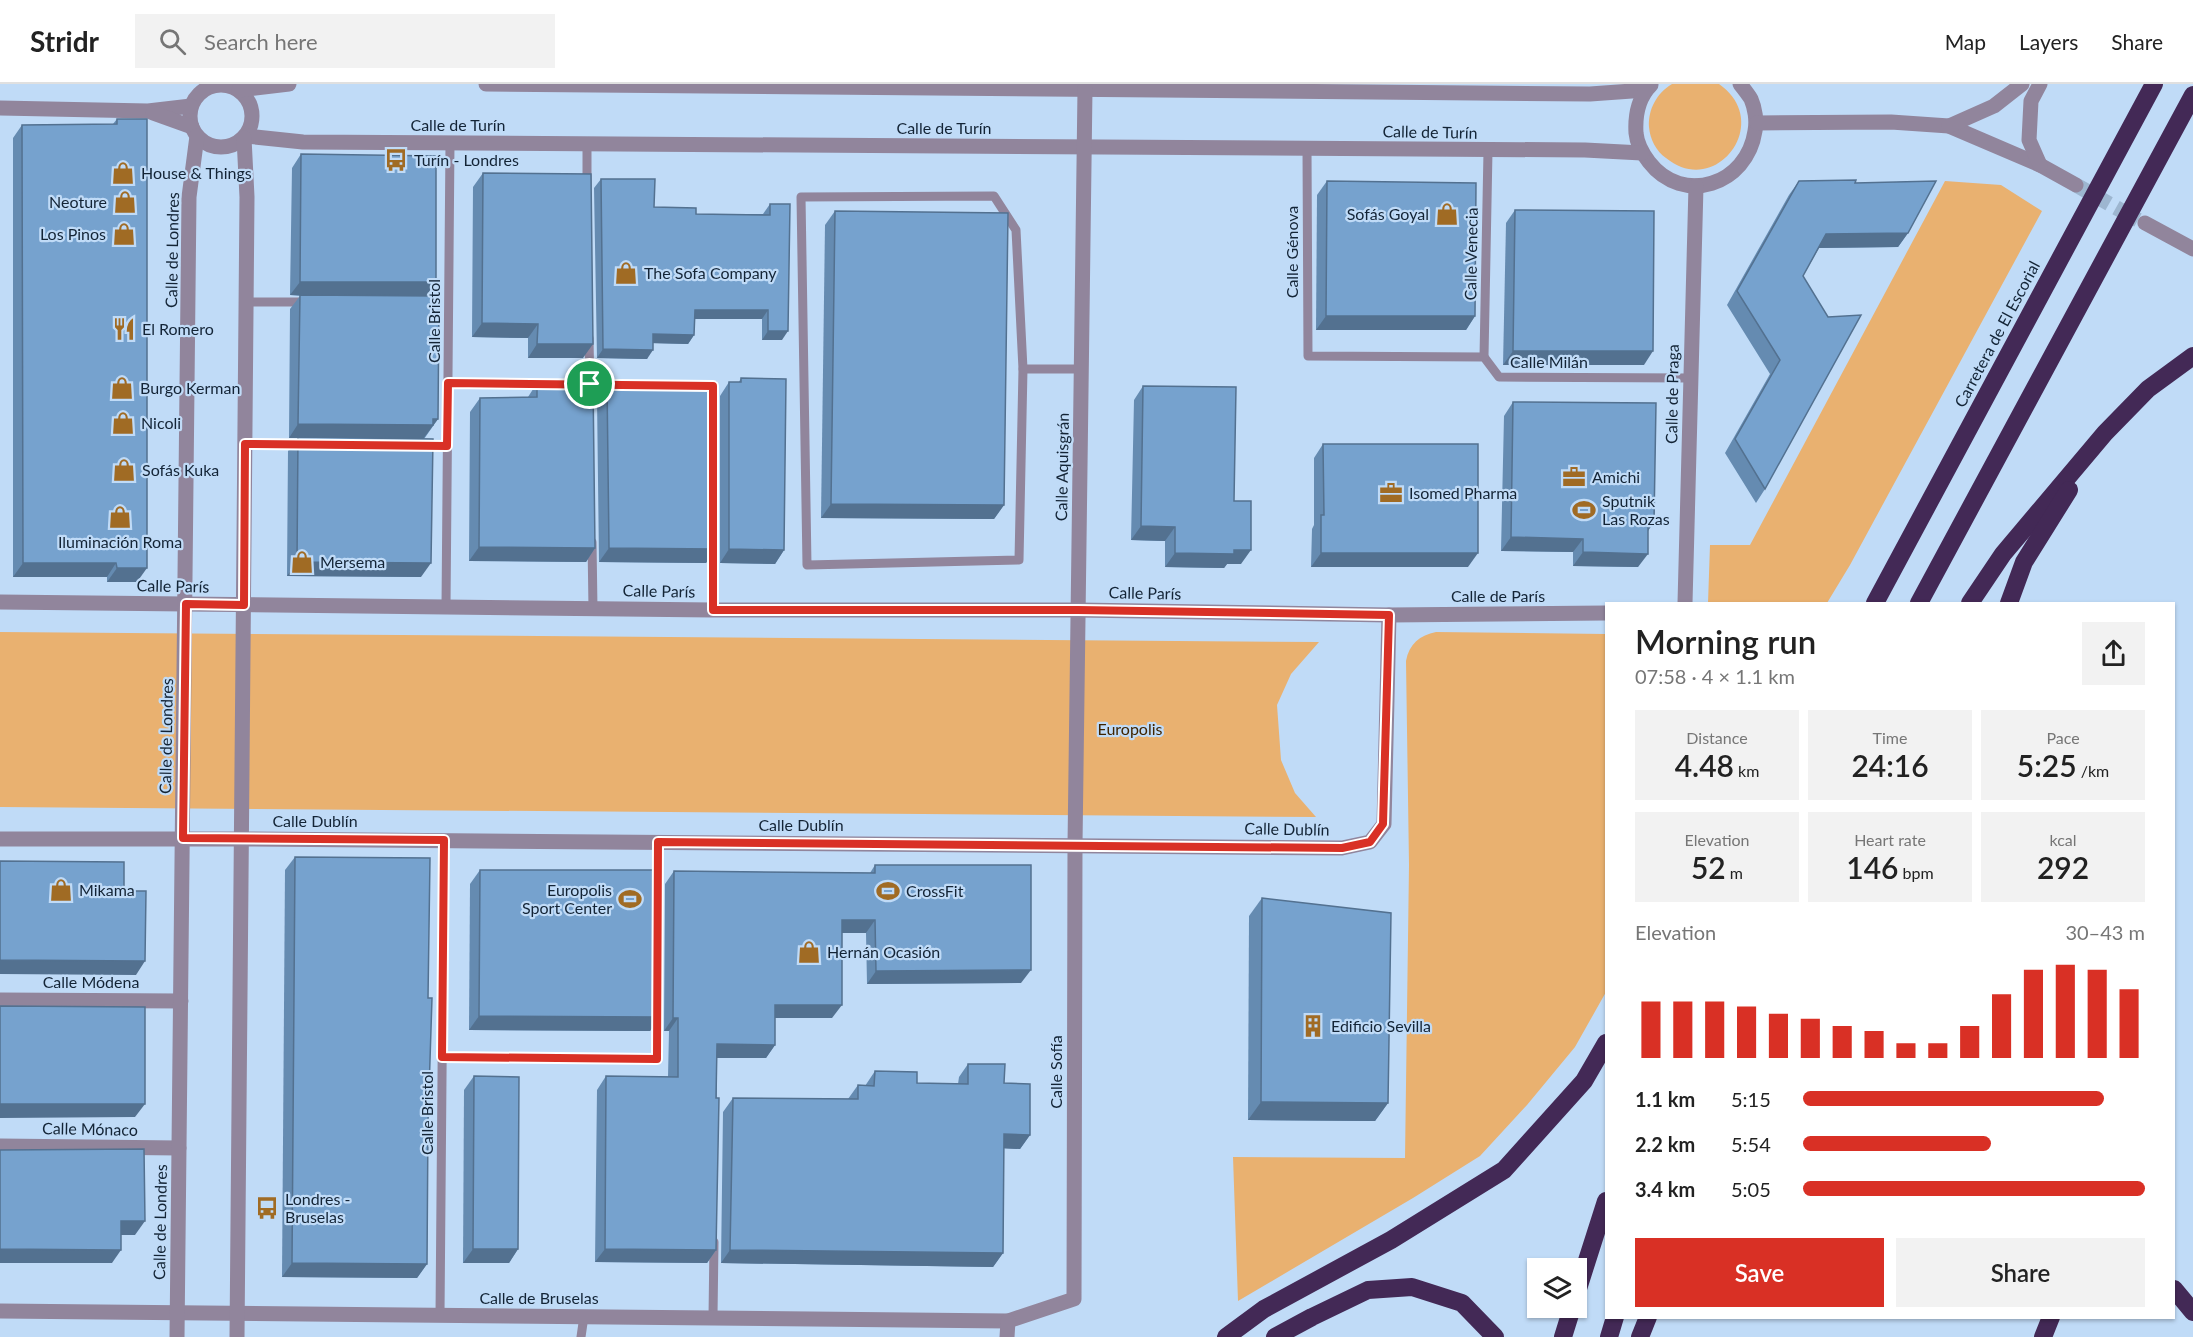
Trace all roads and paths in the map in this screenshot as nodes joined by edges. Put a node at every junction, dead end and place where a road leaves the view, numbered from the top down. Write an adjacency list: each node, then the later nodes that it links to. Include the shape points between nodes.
1 (289, 84): 10 (street)
2 (486, 84): 6 (street)
3 (1740, 84): 18 (street, via 1752,101)
4 (2040, 84): 28 (street, via 2031,101 2029,141)
5 (2154, 84): 57 (highway, Carretera de El Escorial)
6 (639, 85): 7 (street)
7 (829, 85): 13 (street)
8 (2021, 85): 19 (street, via 1994,106)
9 (205, 87): 10 (street); 15 (street)
10 (236, 87): 21 (street, via 252,106 251,127)
11 (1328, 87): 12 (street, via 1590,94); 13 (street)
12 (1649, 87): 27 (street, via 1638,105 1635,121)
13 (1085, 89): 24 (street, Calle Aquisgrán)
14 (2193, 95): 62 (highway)
15 (191, 106): 17 (street); 20 (street)
16 (0, 108): 17 (street)
17 (148, 111): 20 (street)
18 (1756, 123): 19 (street, via 1891,122); 30 (street, via 1753,147 1740,168 1720,181)
19 (1949, 126): 28 (street)
20 (195, 131): 21 (street, via 208,144 220,147); 65 (street, Calle de Londres, via 189,197)
21 (245, 137): 22 (street, Calle de Turín, via 303,142); 34 (street)
22 (450, 143): 23 (street, Calle de Turín); 37 (lane, Calle Bristol)
23 (587, 144): 24 (street, Calle de Turín); 31 (lane)
24 (1085, 147): 25 (street, Calle de Turín); 42 (street, Calle Aquisgrán)
25 (1307, 149): 26 (street, Calle de Turín); 40 (lane, Calle Génova, via 1308,356)
26 (1488, 151): 27 (street, Calle de Turín); 40 (lane, Calle Venecia)
27 (1642, 153): 30 (street, via 1655,171 1674,182)
28 (2040, 165): 29 (street)
29 (2076, 184)
30 (1696, 186): 43 (street, Calle de Praga)
31 (587, 192)
32 (2145, 223): 33 (street)
33 (2193, 249)
34 (247, 302): 35 (lane); 51 (street)
35 (318, 302)
36 (437, 303): 37 (lane)
37 (449, 303): 44 (lane, Calle Bristol)
38 (589, 324): 47 (lane)
39 (2193, 356): 50 (highway, via 2148,389)
40 (1484, 357): 43 (lane, Calle Milán, via 1499,377)
41 (1023, 369): 41 (lane, via 1019,560 807,565 801,197 994,196 1016,230); 42 (lane)
42 (1082, 369): 70 (street, Calle Aquisgrán)
43 (1691, 378): 59 (street, Calle de Praga)
44 (448, 383): 45 (lane); 54 (lane, Calle Bristol)
45 (555, 384)
46 (578, 384): 47 (lane)
47 (590, 384): 48 (lane); 49 (lane)
48 (624, 384)
49 (590, 396)
50 (2105, 433): 63 (highway, via 2003,554); 64 (highway, via 2024,562)
51 (245, 444): 52 (lane); 66 (street)
52 (316, 444)
53 (435, 446): 54 (lane)
54 (447, 446): 67 (lane, Calle Bristol)
55 (592, 526): 68 (lane)
56 (713, 527): 69 (lane)
57 (1897, 560): 60 (highway); 61 (highway, Carretera de El Escorial)
58 (0, 602): 65 (street, Calle París)
59 (1685, 602)
60 (1871, 602)
61 (1876, 602)
62 (1920, 602)
63 (1971, 602)
64 (2009, 602)
65 (186, 604): 66 (street, Calle París); 73 (street, Calle de Londres)
66 (244, 605): 67 (street, Calle París); 75 (street)
67 (446, 607): 68 (street, Calle París)
68 (593, 609): 69 (street, Calle París)
69 (713, 610): 70 (street, Calle París)
70 (1078, 610): 72 (street, Calle París); 78 (street, Calle Aquisgrán)
71 (1605, 613): 72 (street, Calle de París)
72 (1389, 615): 78 (street, Calle Dublín, via 1383,824 1370,842 1342,848)
73 (183, 838): 74 (street, Calle Dublín); 75 (street, Calle Dublín); 81 (street, Calle de Londres)
74 (0, 839)
75 (242, 839): 76 (street, Calle Dublín); 95 (street)
76 (444, 840): 77 (street, Calle Dublín); 84 (lane, Calle Bristol)
77 (658, 842): 78 (street, Calle Dublín); 79 (lane)
78 (1075, 845): 91 (street, Calle Sofía)
79 (658, 888)
80 (0, 1000): 81 (street, Calle Módena)
81 (181, 1001): 86 (street, Calle de Londres)
82 (657, 1002): 84 (lane, via 657,1059)
83 (1605, 1044): 108 (highway, via 1584,1081 1504,1170 1390,1240 1264,1309)
84 (442, 1057): 96 (lane, Calle Bristol)
85 (0, 1146): 86 (street, Calle Mónaco)
86 (179, 1148): 94 (street, Calle de Londres)
87 (1605, 1204): 89 (highway)
88 (714, 1235): 98 (lane)
89 (1587, 1261)
90 (2175, 1290): 93 (highway)
91 (1074, 1299): 103 (street, Calle de Bruselas)
92 (0, 1311): 94 (street, Calle de Bruselas)
93 (2193, 1312)
94 (177, 1313): 95 (street, Calle de Bruselas); 104 (street, Calle de Londres)
95 (237, 1313): 96 (street, Calle de Bruselas); 105 (street)
96 (440, 1315): 97 (street, Calle de Bruselas)
97 (584, 1316): 98 (street, Calle de Bruselas); 106 (lane)
98 (713, 1317): 103 (street, Calle de Bruselas)
99 (1569, 1318): 111 (highway)
100 (1614, 1319): 112 (highway)
101 (1647, 1319): 113 (highway)
102 (2050, 1319): 114 (highway)
103 (1008, 1320): 107 (street)
104 (177, 1337)
105 (237, 1337)
106 (581, 1337)
107 (1007, 1337)
108 (1226, 1337)
109 (1275, 1337): 110 (highway, via 1368,1290 1412,1287 1462,1304)
110 (1495, 1337)
111 (1563, 1337)
112 (1609, 1337)
113 (1640, 1337)
114 (2043, 1337)

